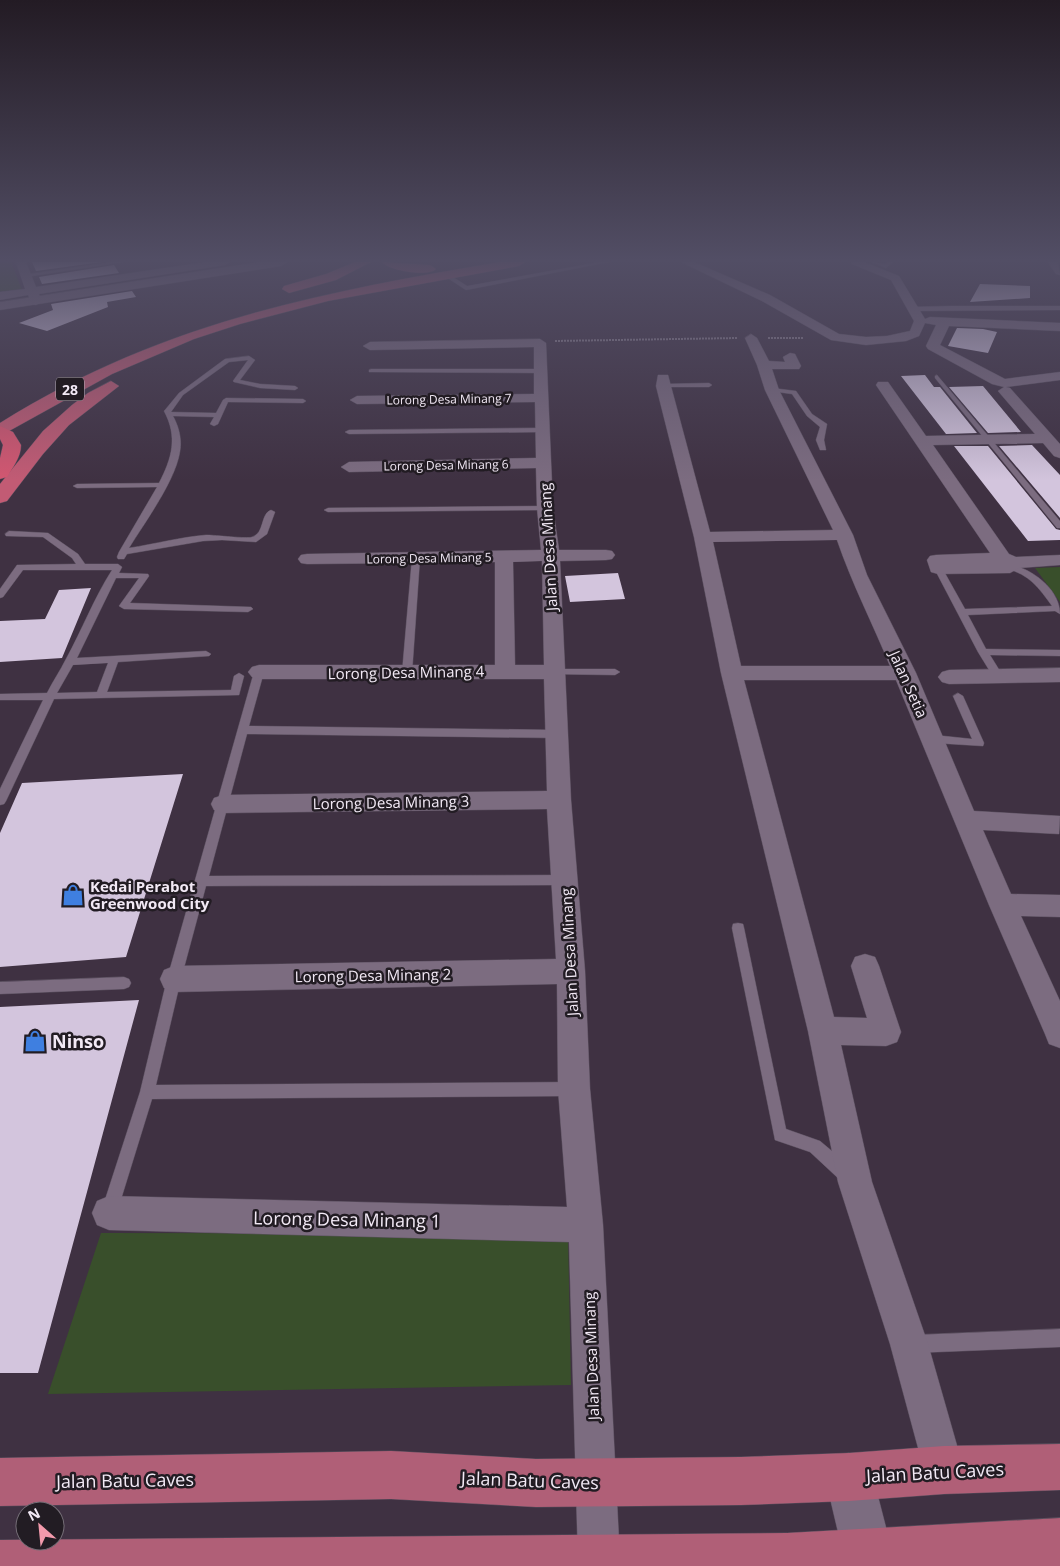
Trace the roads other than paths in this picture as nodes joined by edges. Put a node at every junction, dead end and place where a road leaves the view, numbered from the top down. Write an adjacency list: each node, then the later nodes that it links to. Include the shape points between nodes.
1 (171, 335): 26 (highway, 28, via 104,361)
2 (198, 335): 8 (highway, 28)
3 (834, 335): 4 (street, via 866,341)
4 (909, 335)
5 (938, 335): 13 (street, via 933,346 997,381)
6 (751, 338): 10 (street, Jalan Setia)
7 (370, 346): 11 (street, Jalan Desa Minang, via 540,343)
8 (144, 353): 29 (highway, 28, via 58,395); 41 (highway, via 135,372 75,408 53,429)
9 (790, 357): 10 (street, via 794,366)
10 (764, 364): 20 (street, Jalan Setia)
11 (541, 371): 12 (lane); 21 (street, Jalan Desa Minang)
12 (371, 372)
13 (1060, 376)
14 (937, 377): 32 (lane)
15 (663, 382): 17 (lane); 48 (street)
16 (1060, 384): 31 (street, via 1005,391)
17 (709, 385)
18 (884, 385): 33 (street)
19 (295, 388): 24 (lane, via 240,383 236,381 252,360 227,360 181,394 167,411)
20 (772, 390): 34 (lane, via 794,392 810,415 822,423 820,440); 47 (street, Jalan Setia)
21 (541, 398): 22 (street, Lorong Desa Minang 7); 28 (street, Jalan Desa Minang)
22 (357, 400)
23 (302, 401): 25 (lane, via 226,400)
24 (169, 414): 25 (lane); 39 (lane, via 176,433 176,453)
25 (218, 415): 27 (lane)
26 (0, 416)
27 (214, 424)
28 (542, 430): 30 (lane); 36 (street, Jalan Desa Minang)
29 (0, 431): 38 (highway, via 8,435 12,443 12,452)
30 (349, 432)
31 (1046, 438): 32 (street); 35 (street)
32 (989, 439): 33 (street); 45 (lane)
33 (923, 441): 56 (street)
34 (823, 448)
35 (1060, 453)
36 (544, 463): 37 (street, Lorong Desa Minang 6); 42 (street, Jalan Desa Minang)
37 (349, 467)
38 (0, 473)
39 (160, 485): 40 (lane); 49 (lane)
40 (77, 486)
41 (0, 497)
42 (545, 508): 43 (lane); 51 (street, Jalan Desa Minang)
43 (328, 510)
44 (270, 512): 49 (lane, via 263,534 252,540 204,538)
45 (1060, 526)
46 (9, 534): 58 (lane, via 45,535 75,556)
47 (844, 535): 48 (street); 75 (street, Jalan Setia, via 858,575)
48 (703, 537): 74 (street)
49 (123, 552): 59 (lane)
50 (606, 555): 51 (street, Lorong Desa Minang 5)
51 (551, 556): 52 (street, Lorong Desa Minang 5); 71 (street, Jalan Desa Minang)
52 (504, 557): 53 (street, Lorong Desa Minang 5); 69 (street)
53 (416, 558): 54 (street, Lorong Desa Minang 5); 73 (lane)
54 (307, 559)
55 (1060, 560): 56 (street)
56 (1009, 562): 57 (street); 62 (lane, via 1032,574)
57 (937, 564): 63 (lane)
58 (81, 565): 59 (lane); 60 (lane, via 20,567)
59 (116, 571): 61 (lane, via 144,576 124,606); 68 (lane)
60 (0, 595)
61 (248, 609)
62 (1059, 610): 63 (lane)
63 (961, 612): 64 (lane)
64 (983, 652): 65 (lane); 78 (lane)
65 (1060, 653)
66 (206, 654): 67 (lane)
67 (114, 660): 68 (lane); 80 (lane)
68 (70, 662): 81 (lane, via 60,676)
69 (505, 671): 71 (street, Lorong Desa Minang 4); 73 (street, Lorong Desa Minang 4)
70 (259, 672): 73 (street, Lorong Desa Minang 4); 84 (lane)
71 (553, 672): 72 (lane); 85 (street, Jalan Desa Minang)
72 (615, 672)
73 (407, 673)
74 (732, 673): 75 (street); 102 (street)
75 (904, 673): 86 (street, Jalan Setia)
76 (1060, 675): 78 (street)
77 (239, 676): 80 (lane, via 235,693)
78 (998, 676): 79 (street)
79 (948, 677)
80 (101, 695): 81 (lane)
81 (53, 696): 83 (lane); 88 (lane)
82 (958, 696): 86 (lane, via 979,743)
83 (0, 697)
84 (243, 730): 85 (lane); 89 (lane)
85 (558, 734): 87 (street, Jalan Desa Minang)
86 (934, 738): 90 (street, Jalan Setia)
87 (559, 800): 89 (street, Lorong Desa Minang 3); 92 (street, Jalan Desa Minang)
88 (0, 802)
89 (223, 804): 93 (lane)
90 (968, 820): 91 (street); 94 (street, Jalan Setia)
91 (1059, 825)
92 (566, 880): 93 (lane); 98 (street, Jalan Desa Minang)
93 (201, 881): 99 (lane)
94 (1002, 905): 95 (street); 103 (street, Jalan Setia)
95 (1060, 906)
96 (738, 928): 106 (lane, via 780,1135 815,1146)
97 (865, 966): 102 (street, via 886,1032)
98 (571, 971): 99 (street, Lorong Desa Minang 2); 104 (street, Jalan Desa Minang)
99 (174, 979): 105 (lane)
100 (124, 983): 101 (lane)
101 (0, 988)
102 (824, 1031): 106 (street)
103 (1060, 1034)
104 (574, 1089): 105 (lane); 108 (street, Jalan Desa Minang)
105 (146, 1092): 107 (lane)
106 (855, 1182): 110 (street)
107 (109, 1213): 108 (street, Lorong Desa Minang 1)
108 (586, 1226): 115 (street, Jalan Desa Minang)
109 (1060, 1338): 110 (lane)
110 (908, 1344): 112 (street)
111 (1060, 1467): 112 (main road, Jalan Batu Caves)
112 (944, 1470): 113 (main road, Jalan Batu Caves)
113 (849, 1477): 115 (main road, Jalan Batu Caves); 117 (street)
114 (0, 1482): 115 (main road, Jalan Batu Caves, via 391,1475)
115 (596, 1483): 118 (street, Jalan Desa Minang)
116 (1060, 1543): 117 (main road)
117 (869, 1559): 119 (main road)
118 (599, 1560): 119 (main road); 121 (main road)
119 (792, 1562)
120 (0, 1565): 121 (main road)
121 (347, 1565)

